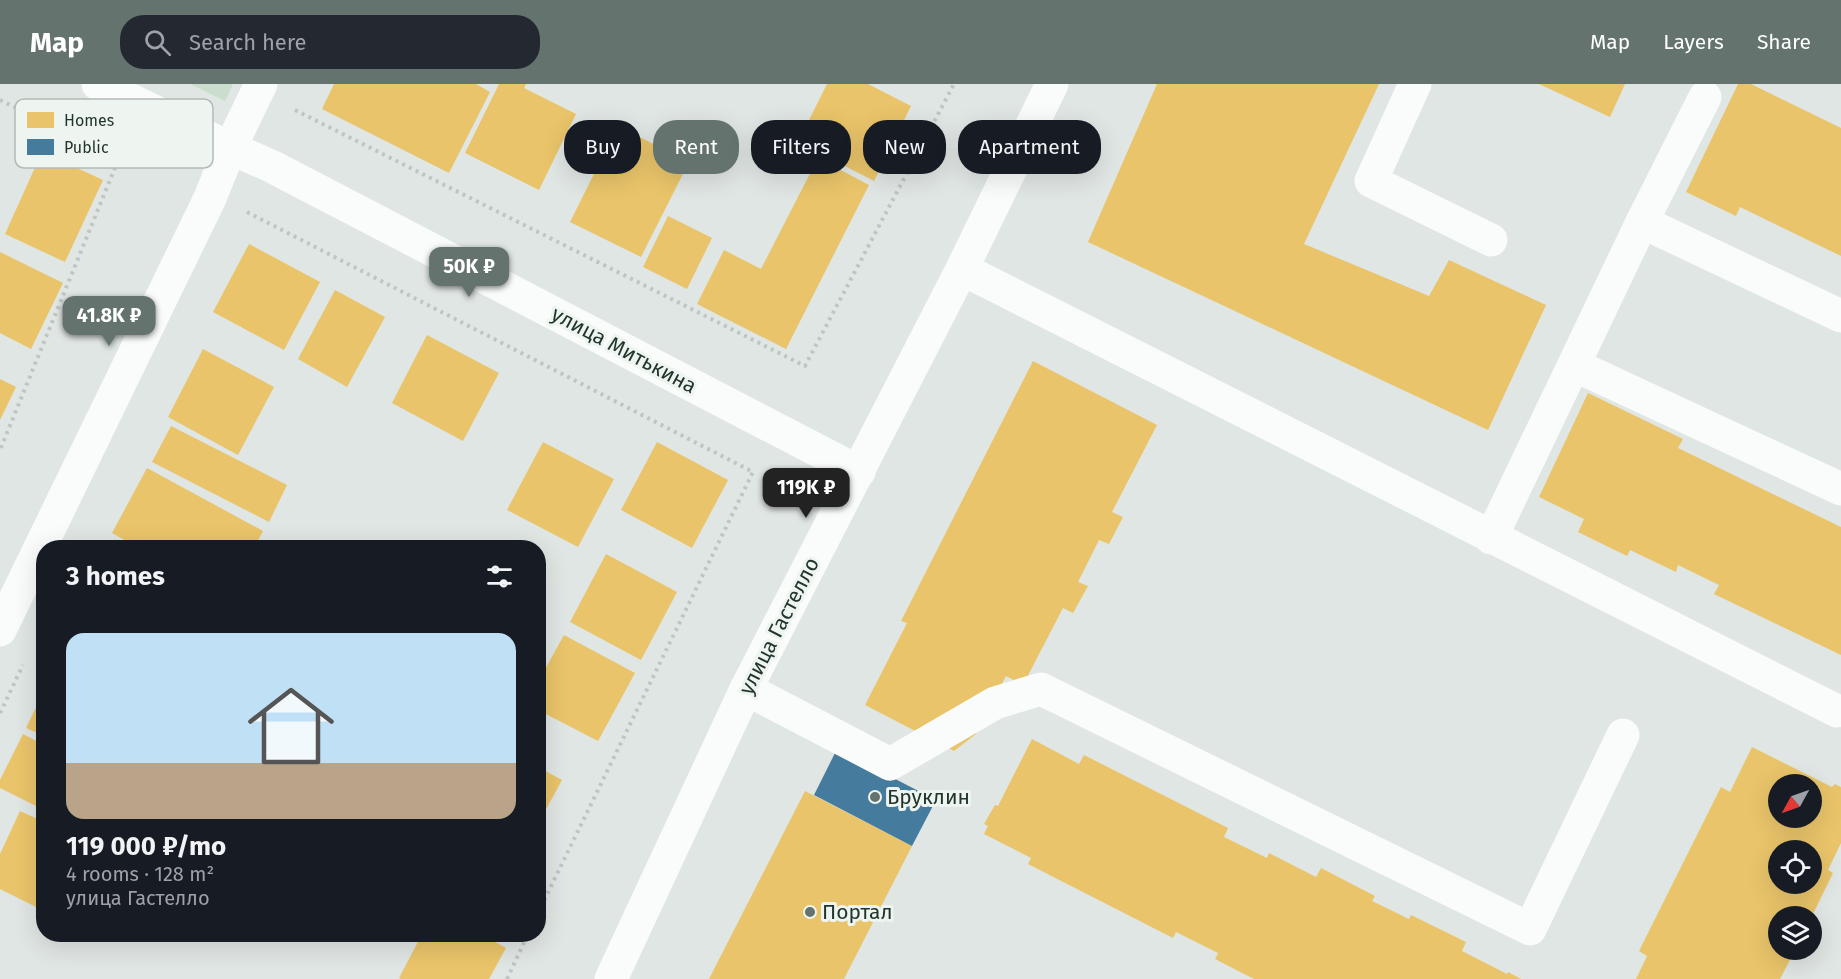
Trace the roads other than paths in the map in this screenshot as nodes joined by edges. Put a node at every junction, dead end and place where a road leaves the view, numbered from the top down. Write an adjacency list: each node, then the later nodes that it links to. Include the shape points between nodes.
1 (98, 84): 6 (street, улица Митькина)
2 (261, 84): 8 (street)
3 (1052, 84): 11 (street, улица Гастелло)
4 (1415, 84): 10 (street, via 1371,181)
5 (1705, 97): 9 (street)
6 (129, 99)
7 (213, 140): 8 (street, улица Митькина)
8 (230, 148): 14 (street, улица Митькина); 17 (street, via 210,198)
9 (1642, 222): 12 (street); 13 (street)
10 (1491, 240)
11 (962, 269): 14 (street, улица Гастелло); 16 (street)
12 (1841, 316)
13 (1574, 365): 15 (street); 16 (street)
14 (859, 472): 20 (street, улица Гастелло)
15 (1841, 489)
16 (1491, 538): 21 (street)
17 (44, 540)
18 (36, 556): 19 (street)
19 (0, 630)
20 (746, 689): 22 (street, via 890,764 995,703 1041,688 1530,929); 23 (street, улица Гастелло)
21 (1837, 711)
22 (1623, 735)
23 (611, 979)

